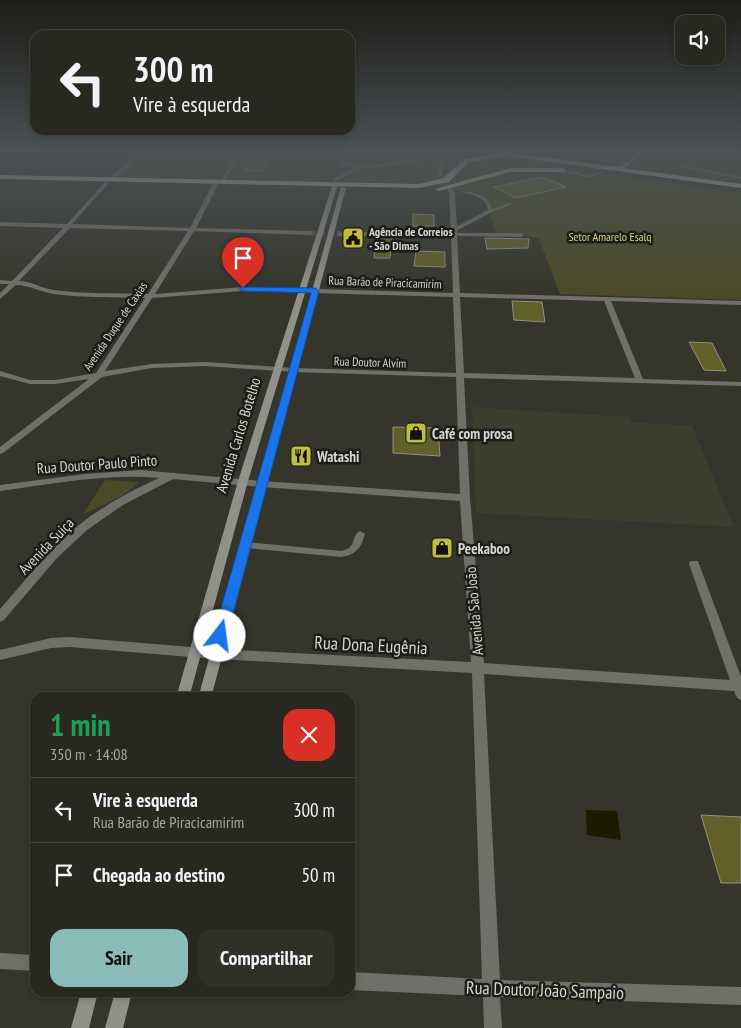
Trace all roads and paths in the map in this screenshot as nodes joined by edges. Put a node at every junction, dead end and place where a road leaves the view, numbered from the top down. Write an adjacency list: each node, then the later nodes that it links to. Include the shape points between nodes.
1 (93, 199): 10 (street)
2 (210, 199): 11 (street, Avenida Duque de Caxias)
3 (330, 199): 18 (main road, Avenida Carlos Botelho)
4 (340, 199): 19 (main road)
5 (452, 199): 12 (street, Avenida São João)
6 (482, 199): 8 (lane, via 490,204)
7 (510, 204): 8 (lane)
8 (490, 211): 12 (lane)
9 (0, 224): 10 (street)
10 (68, 226): 11 (street); 17 (street)
11 (192, 230): 13 (street); 21 (street, Avenida Duque de Caxias)
12 (454, 232): 14 (street); 15 (street); 20 (street, Avenida São João)
13 (310, 234)
14 (340, 234)
15 (521, 235)
16 (0, 282): 17 (street, Rua Barão de Piracicamirim)
17 (14, 282): 21 (street, Rua Barão de Piracicamirim, via 71,294); 22 (street)
18 (302, 291): 19 (street, Rua Barão de Piracicamirim); 21 (street, Rua Barão de Piracicamirim, via 229,289); 25 (main road, Avenida Carlos Botelho)
19 (315, 291): 20 (street, Rua Barão de Piracicamirim); 26 (main road)
20 (458, 295): 23 (street, Rua Barão de Piracicamirim); 29 (street, Avenida São João)
21 (150, 296): 28 (street, Avenida Duque de Caxias)
22 (0, 297)
23 (606, 298): 24 (street, Rua Barão de Piracicamirim); 30 (street)
24 (741, 303)
25 (278, 369): 26 (street, Rua Doutor Alvim); 28 (street, Rua Doutor Alvim, via 205,364 152,366); 34 (main road, Avenida Carlos Botelho)
26 (293, 370): 29 (street, Rua Doutor Alvim); 35 (main road)
27 (0, 374): 28 (street, Rua Doutor Alvim, via 30,382 55,382)
28 (99, 375): 32 (street, Avenida Duque de Caxias)
29 (461, 376): 30 (street, Rua Doutor Alvim); 37 (street, Avenida São João)
30 (640, 380): 31 (street, Rua Doutor Alvim)
31 (741, 384)
32 (0, 451)
33 (172, 475): 34 (street, Rua Doutor Paulo Pinto); 36 (street, Rua Doutor Paulo Pinto, via 94,476); 41 (street, Avenida Suiça, via 100,514 71,538)
34 (243, 481): 35 (street, Rua Doutor Paulo Pinto); 42 (main road, Avenida Carlos Botelho)
35 (261, 484): 37 (street, Rua Doutor Paulo Pinto); 39 (main road)
36 (0, 488)
37 (465, 498): 45 (street, Avenida São João)
38 (360, 534): 39 (lane, via 357,547 350,553 341,554)
39 (245, 545): 43 (main road)
40 (694, 564): 46 (street)
41 (0, 617)
42 (195, 653): 43 (street, Rua Dona Eugênia); 44 (street, Rua Dona Eugênia, via 70,642); 47 (main road, Avenida Carlos Botelho)
43 (215, 654): 45 (street, Rua Dona Eugênia); 48 (main road)
44 (0, 655)
45 (478, 668): 46 (street, Rua Dona Eugênia); 52 (street, Avenida São João)
46 (740, 689)
47 (184, 692)
48 (206, 692)
49 (0, 961): 50 (street)
50 (30, 963)
51 (355, 981): 52 (street, Rua Doutor João Sampaio)
52 (491, 988): 53 (street, Rua Doutor João Sampaio); 58 (street, Avenida São João)
53 (741, 996)
54 (89, 997): 56 (main road)
55 (123, 997): 57 (main road)
56 (80, 1028)
57 (114, 1028)
58 (493, 1028)

